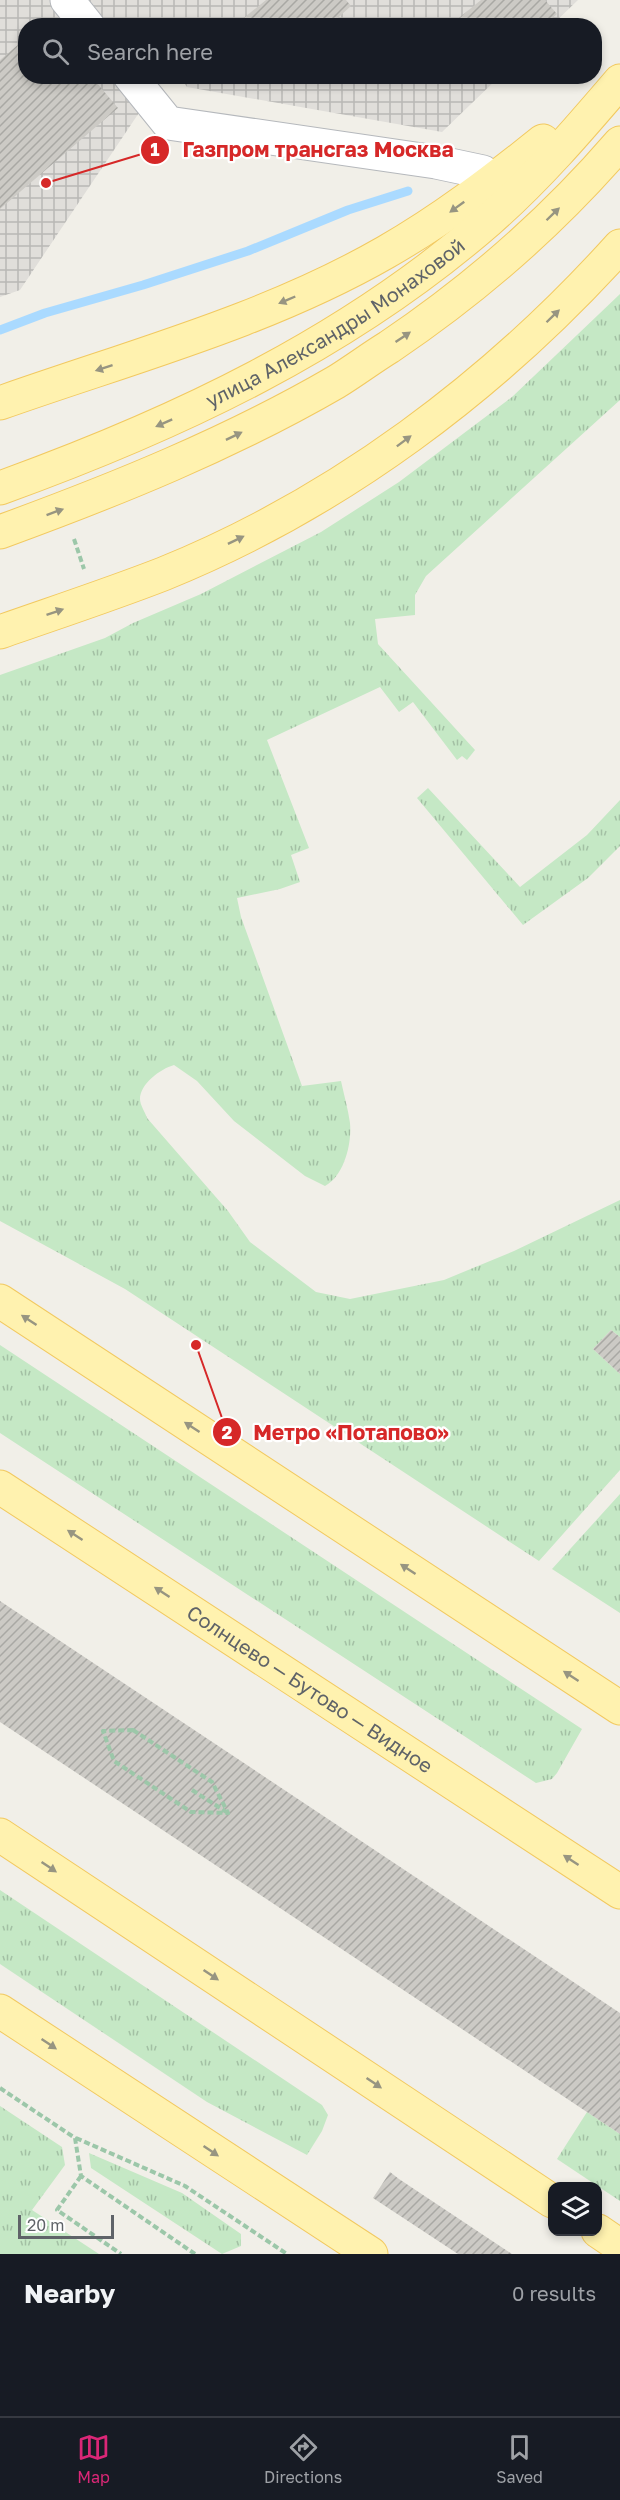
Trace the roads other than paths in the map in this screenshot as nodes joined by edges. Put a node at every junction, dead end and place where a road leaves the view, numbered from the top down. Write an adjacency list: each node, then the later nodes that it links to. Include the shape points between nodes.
1 (67, 0): 2 (lane)
2 (82, 18)
3 (620, 81): 6 (main road, улица Александры Монаховой, via 570,138)
4 (136, 84): 6 (lane, via 168,123 436,162 483,172)
5 (620, 143): 10 (main road, улица Александры Монаховой, one-way to 5, via 235,436 337,381 439,313 518,249)
6 (502, 189): 8 (main road, one-way to 8, via 447,214 386,252 310,290 190,340); 9 (main road, улица Александры Монаховой, one-way to 9, via 490,219 415,280 316,346 217,399 134,437)
7 (620, 246): 11 (main road, one-way to 7, via 163,574 233,542 354,475 510,356)
8 (0, 403)
9 (0, 488)
10 (0, 532)
11 (0, 632)
12 (0, 1301): 14 (main road, one-way to 12)
13 (0, 1487): 16 (main road, Солнцево — Бутово — Видное, one-way to 13)
14 (620, 1708)
15 (0, 1835): 18 (main road, one-way to 18)
16 (620, 1892)
17 (0, 2011): 21 (main road, one-way to 21)
18 (548, 2198)
19 (602, 2234): 20 (main road)
20 (620, 2246)
21 (371, 2254)

